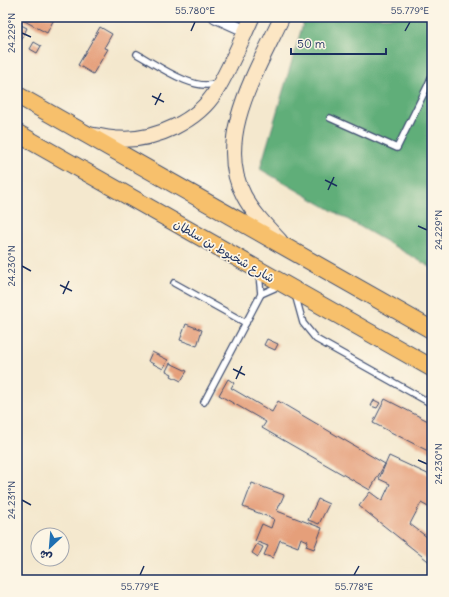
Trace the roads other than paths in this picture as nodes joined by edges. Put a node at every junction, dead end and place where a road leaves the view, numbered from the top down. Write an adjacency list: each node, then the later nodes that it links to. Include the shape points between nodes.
1 (215, 17): 3 (street)
2 (282, 17): 12 (street, via 241,107 235,128 233,150 236,175 244,196 260,219)
3 (249, 24): 6 (street)
4 (137, 54): 6 (lane, via 195,84 212,85)
5 (432, 75): 7 (lane)
6 (221, 81): 11 (street, via 206,104 178,125 137,139)
7 (430, 86): 9 (lane, via 397,148)
8 (17, 95): 11 (main road)
9 (330, 118)
10 (17, 132): 13 (main road, شارع شخبوط بن سلطان)
11 (85, 134): 12 (main road)
12 (287, 248): 18 (main road)
13 (258, 270): 15 (main road, شارع شخبوط بن سلطان); 16 (lane)
14 (174, 283): 17 (lane)
15 (289, 287): 16 (lane); 19 (main road, شارع شخبوط بن سلطان); 21 (lane, via 303,323 311,335)
16 (261, 294): 17 (lane)
17 (246, 323): 20 (lane)
18 (432, 330)
19 (432, 368)
20 (204, 402)
21 (432, 404)

